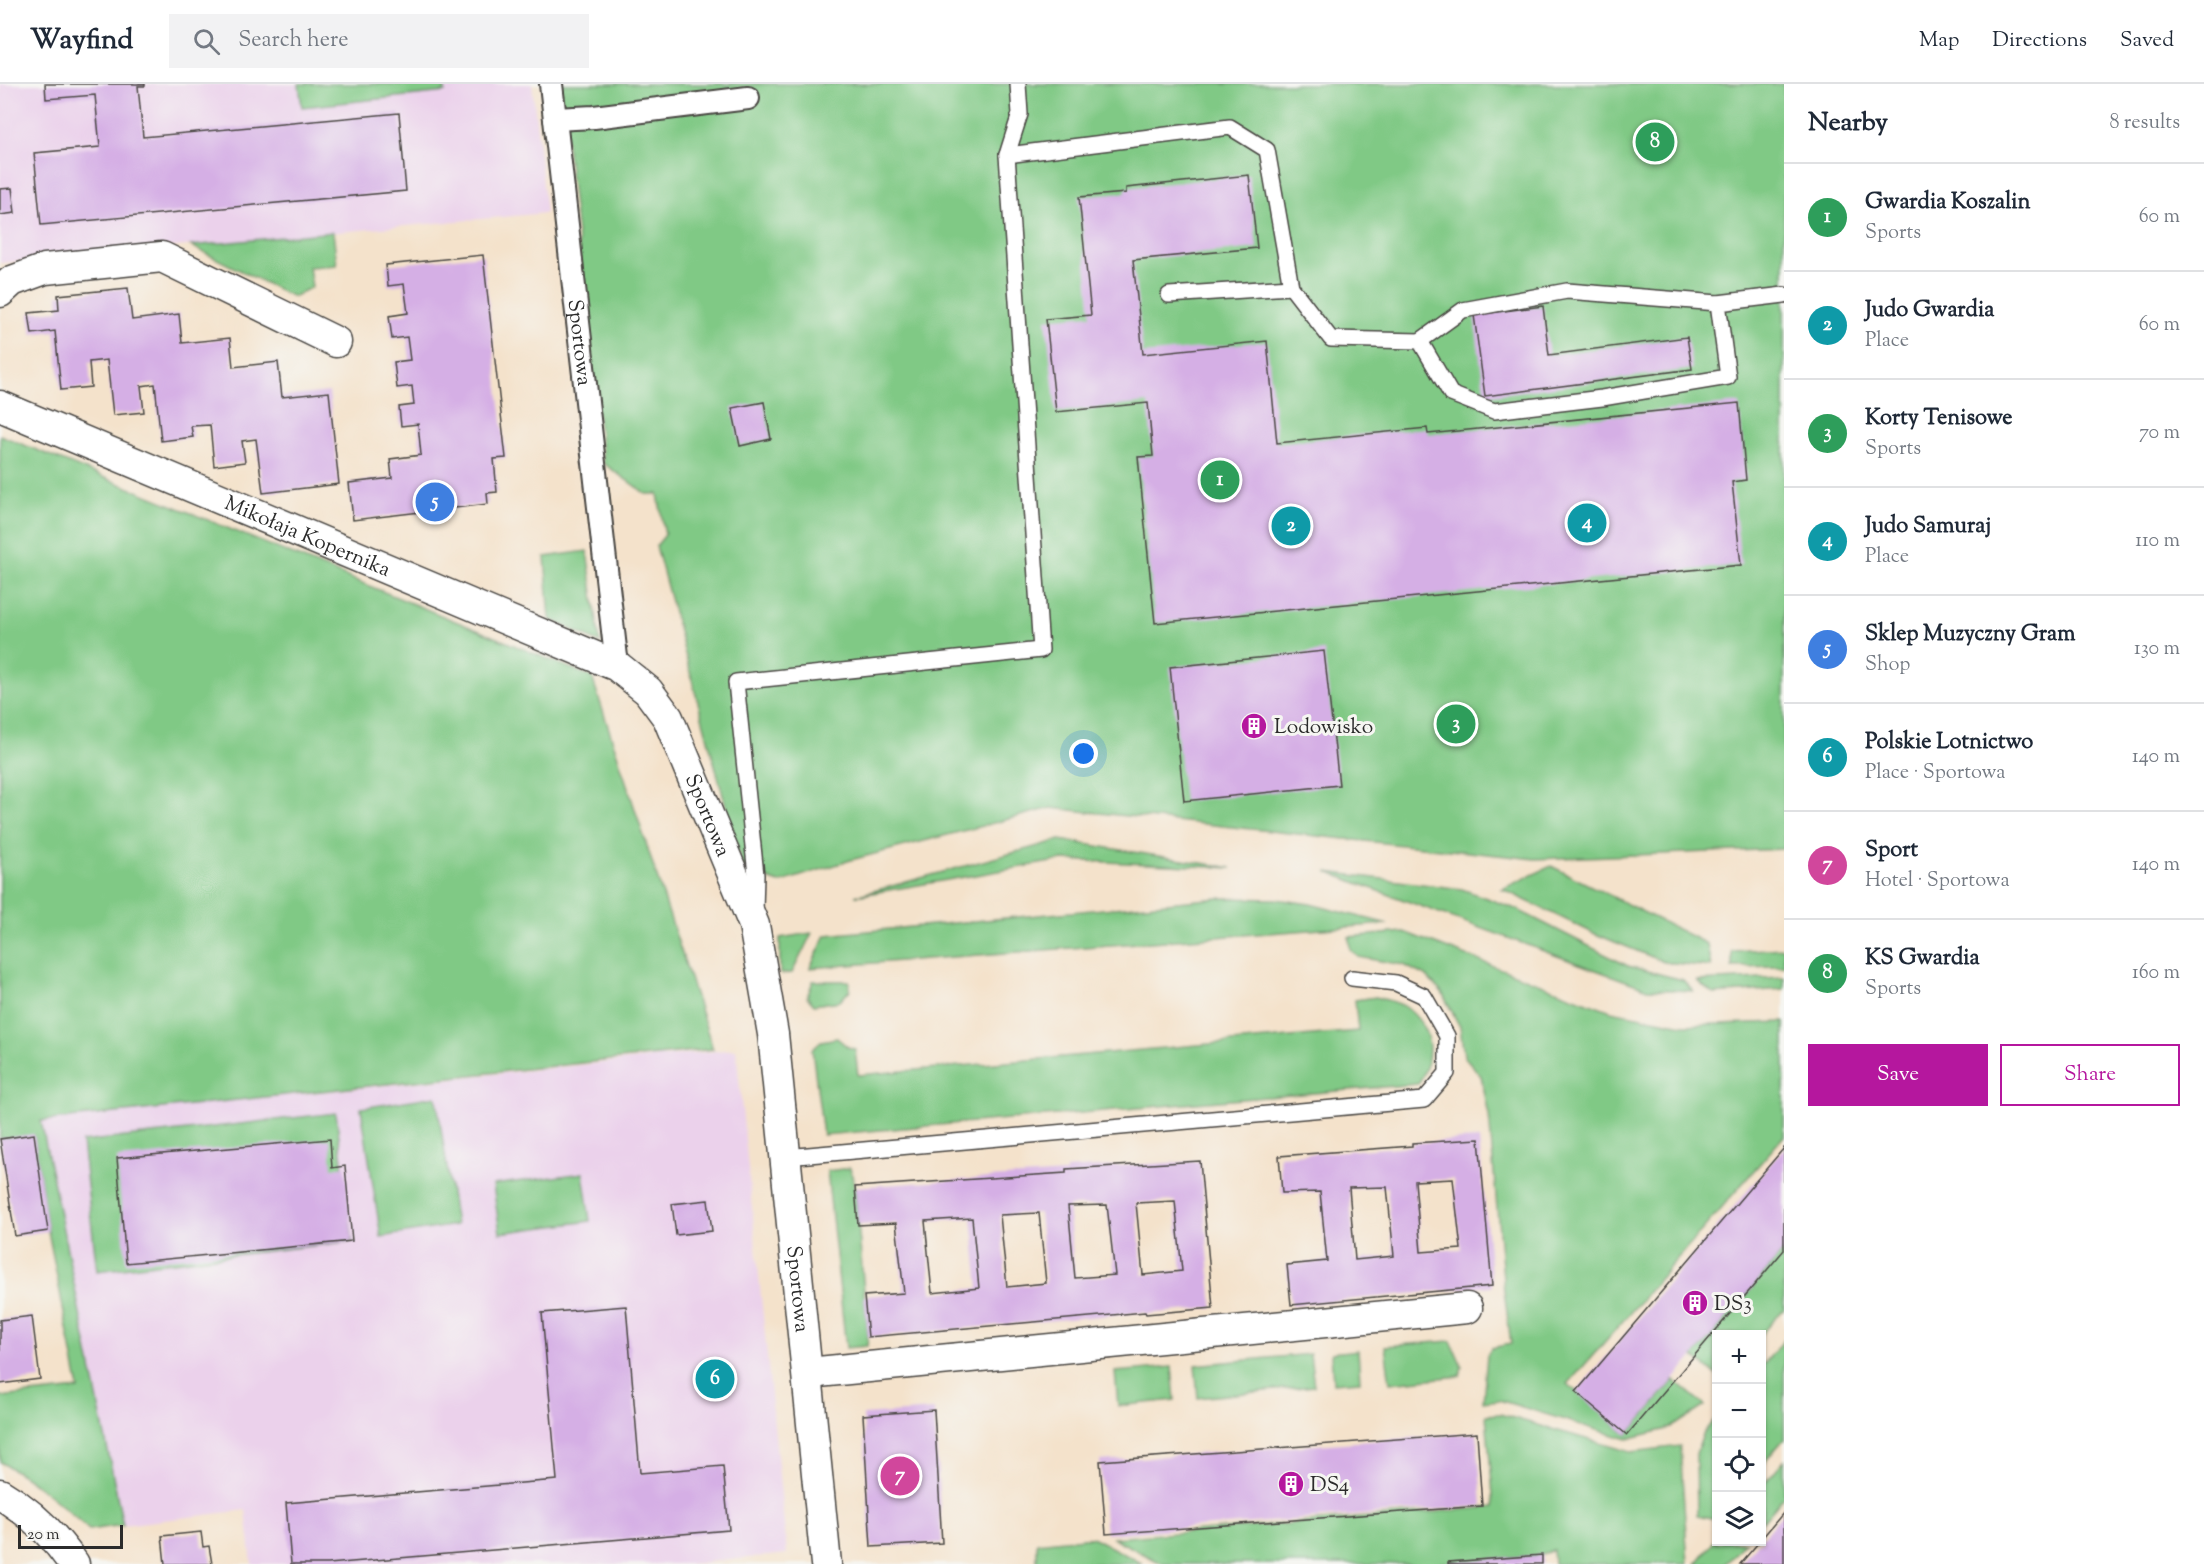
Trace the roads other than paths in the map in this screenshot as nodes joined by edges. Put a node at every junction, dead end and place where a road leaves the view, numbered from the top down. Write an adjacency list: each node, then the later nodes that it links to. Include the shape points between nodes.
1 (551, 84): 4 (street, Sportowa)
2 (1018, 84): 5 (lane, via 1020,114)
3 (748, 98): 4 (street)
4 (555, 119): 14 (street, Sportowa)
5 (1007, 155): 6 (lane, via 1230,127 1268,150); 15 (lane, via 1041,650 736,682 756,875)
6 (1291, 287): 8 (lane); 11 (lane, via 1330,339)
7 (0, 292): 12 (street, via 12,281 45,269 162,257)
8 (1168, 295)
9 (1784, 295): 10 (lane)
10 (1718, 303): 11 (lane, via 1567,291 1463,310); 11 (lane, via 1728,377 1602,398 1494,411 1451,394)
11 (1420, 341)
12 (336, 342)
13 (0, 406): 14 (street, Mikołaja Kopernika)
14 (616, 666): 15 (street, Sportowa, via 648,691 668,718)
15 (754, 925): 17 (street, Sportowa, via 773,1034)
16 (1352, 978): 17 (lane, via 1396,983 1424,996 1448,1036 1447,1073 1424,1100)
17 (786, 1157): 19 (street, Sportowa)
18 (1467, 1308): 19 (street)
19 (808, 1372): 22 (street, Sportowa)
20 (0, 1494): 21 (street, via 16,1503 60,1544)
21 (74, 1564)
22 (826, 1564)

